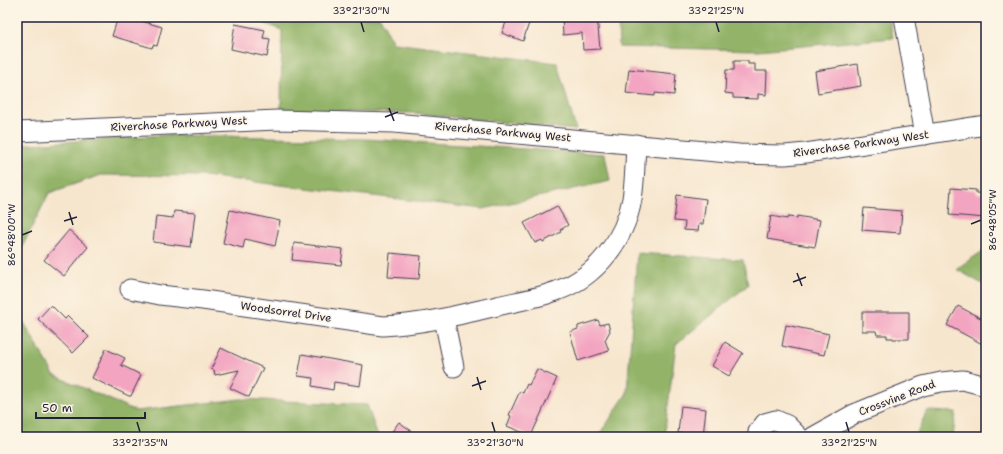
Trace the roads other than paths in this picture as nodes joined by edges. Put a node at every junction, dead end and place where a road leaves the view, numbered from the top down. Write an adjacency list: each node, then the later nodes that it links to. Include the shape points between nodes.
1 (904, 17): 4 (street)
2 (986, 125): 4 (street, Riverchase Parkway West)
3 (17, 132): 5 (street, Riverchase Parkway West, via 277,120 394,123)
4 (924, 135): 5 (street, Riverchase Parkway West, via 785,155 738,154)
5 (636, 144): 7 (street, Woodsorrel Drive, via 629,211 621,232 603,261 582,278 560,290)
6 (130, 289): 7 (street, Woodsorrel Drive, via 384,326)
7 (444, 319): 8 (street)
8 (454, 367)
9 (986, 386): 12 (street, Crossvine Road, via 963,380 923,386 854,414)
10 (758, 437): 11 (street, via 758,432 765,423 776,420 787,425)
11 (798, 437)
12 (813, 437)

